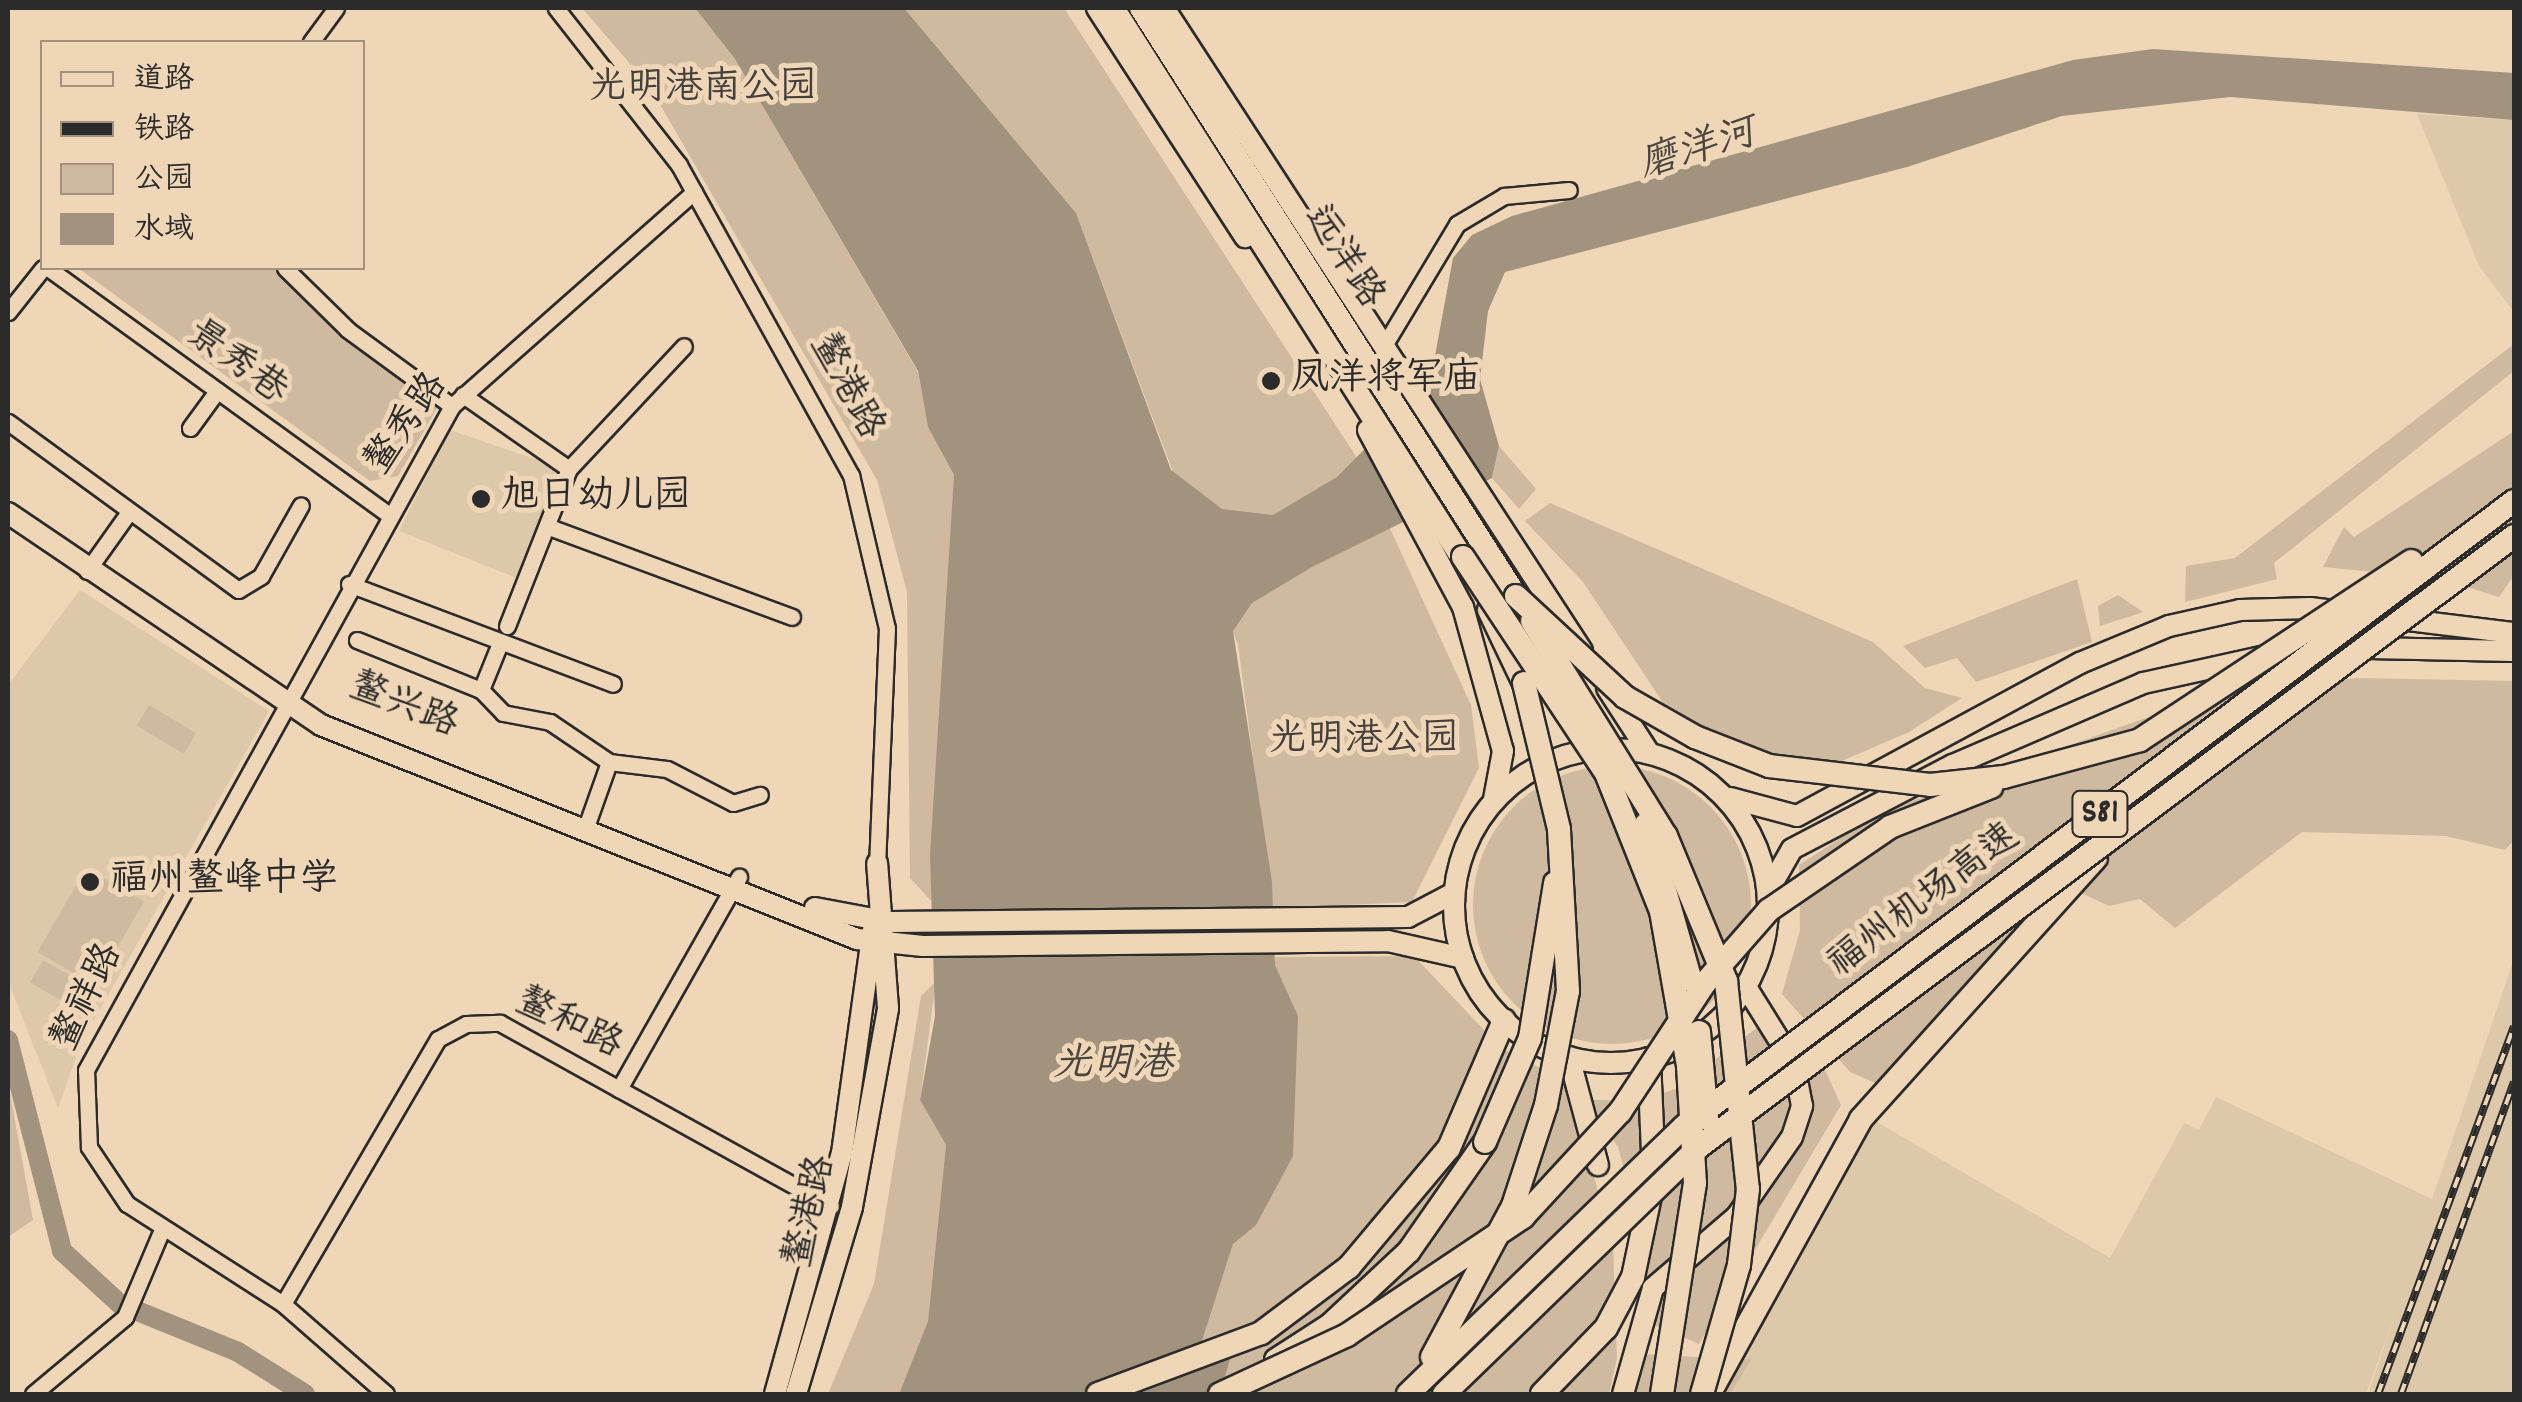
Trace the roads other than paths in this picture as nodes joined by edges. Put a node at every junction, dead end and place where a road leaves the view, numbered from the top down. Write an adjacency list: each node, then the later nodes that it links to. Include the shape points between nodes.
1 (336, 8): 7 (street)
2 (556, 8): 9 (street, 鳌港路, via 630,94)
3 (1097, 8): 48 (main road, via 1424,523 1495,706 1503,764)
4 (1113, 8): 29 (highway, 远洋路)
5 (1140, 8): 32 (highway, 远洋路)
6 (1164, 8): 14 (main road)
7 (312, 40)
8 (1569, 190): 14 (street, via 1504,196 1457,224)
9 (694, 192): 17 (street, 鳌秀路); 52 (street, 鳌港路, via 820,408 868,526 888,646)
10 (44, 270): 13 (street)
11 (49, 270): 16 (street, 景秀巷)
12 (287, 270): 17 (street, via 348,330)
13 (8, 312)
14 (1385, 344): 42 (main road)
15 (684, 346): 20 (street)
16 (217, 391): 19 (street); 26 (street, 景秀巷)
17 (458, 400): 20 (street); 26 (street, 鳌秀路)
18 (8, 422): 24 (street)
19 (190, 428)
20 (570, 468): 27 (street)
21 (2514, 500): 45 (highway, bridge, via 2195,710 2140,740); 75 (highway, 福州机场高速 / S81, bridge, via 1685,1126)
22 (8, 501): 30 (main road, 鳌兴路)
23 (301, 505): 24 (street, via 261,576 238,590)
24 (129, 512): 30 (street)
25 (8, 513): 30 (main road, 鳌兴路)
26 (387, 513): 31 (street, 鳌秀路)
27 (548, 527): 33 (street); 34 (street)
28 (2514, 536): 49 (highway, 福州机场高速 / S81, bridge)
29 (1463, 557): 51 (highway, bridge, via 1524,683); 79 (highway, bridge, via 1606,773 1661,911 1688,1066 1695,1182)
30 (90, 567): 41 (main road, 鳌兴路)
31 (349, 584): 37 (street); 41 (street, 鳌秀路)
32 (1516, 596): 43 (highway, bridge); 45 (highway, bridge, via 1625,697 1770,766 1930,784)
33 (792, 617)
34 (508, 626)
35 (2514, 633): 47 (main road, via 2310,608 2240,610 2169,626 2080,664 1798,816)
36 (357, 640): 40 (street)
37 (500, 643): 39 (street); 40 (street)
38 (2514, 651): 54 (main road, via 2339,644 2142,683 1953,764 1792,848)
39 (613, 684)
40 (481, 690): 44 (street, via 503,713 550,722)
41 (287, 701): 50 (main road, 鳌兴路); 65 (street, 鳌祥路, via 86,1070 82,1113 93,1157)
42 (1649, 753): 47 (main road); 48 (main road, via 1565,755)
43 (1619, 759): 80 (highway, bridge, via 1686,947 1705,1071 1707,1229); 81 (highway, bridge, via 1706,917 1739,1044 1748,1189 1738,1265)
44 (610, 762): 46 (street, via 678,773 734,803); 50 (street)
45 (2047, 768): 74 (highway, bridge, via 1890,826 1804,882 1739,940 1620,1112 1522,1217 1346,1335)
46 (760, 795)
47 (1723, 795): 54 (main road, via 1753,840)
48 (1494, 800): 55 (main road, via 1466,843)
49 (2151, 805): 76 (highway, 福州机场高速 / S81, bridge, via 1700,1146); 82 (highway, bridge, via 1948,1012 1861,1119)
50 (588, 822): 53 (main road, 鳌兴路)
51 (1559, 829): 74 (highway, bridge, via 1530,1038 1463,1179 1357,1302); 75 (highway, bridge, via 1568,991 1546,1105 1513,1206)
52 (877, 863): 56 (main road, 鳌港路)
53 (738, 882): 56 (main road, 鳌兴路); 62 (street, 鳌和路)
54 (1768, 890): 58 (main road, via 1768,924)
55 (1454, 893): 56 (main road, via 1435,910 1390,916 921,921); 57 (main road)
56 (880, 933): 57 (main road, via 923,946 1388,942); 64 (main road, 鳌港路); 71 (main road, 鳌港路, via 888,1008 855,1190)
57 (1463, 958): 59 (main road)
58 (1746, 988): 61 (main road, via 1705,1032); 78 (main road, via 1794,1064 1797,1122 1737,1216 1653,1288)
59 (1504, 1020): 60 (main road); 67 (highway, via 1465,1119 1389,1226)
60 (1569, 1057): 61 (main road); 63 (main road)
61 (1649, 1058): 77 (highway, via 1654,1176 1633,1277 1606,1328)
62 (619, 1088): 64 (street); 66 (street, 鳌和路, via 500,1023 446,1034 424,1056)
63 (1598, 1164)
64 (831, 1206): 70 (main road, 鳌港路)
65 (160, 1234): 66 (street, 鳌祥路); 68 (street, via 138,1298 124,1317)
66 (282, 1304): 69 (street, 鳌祥路)
67 (1261, 1332): 72 (highway); 73 (highway)
68 (33, 1394)
69 (386, 1394)
70 (775, 1394)
71 (796, 1394)
72 (1098, 1394)
73 (1154, 1394)
74 (1217, 1394)
75 (1409, 1394)
76 (1444, 1394)
77 (1542, 1394)
78 (1624, 1394)
79 (1662, 1394)
80 (1674, 1394)
81 (1702, 1394)
82 (1710, 1394)

